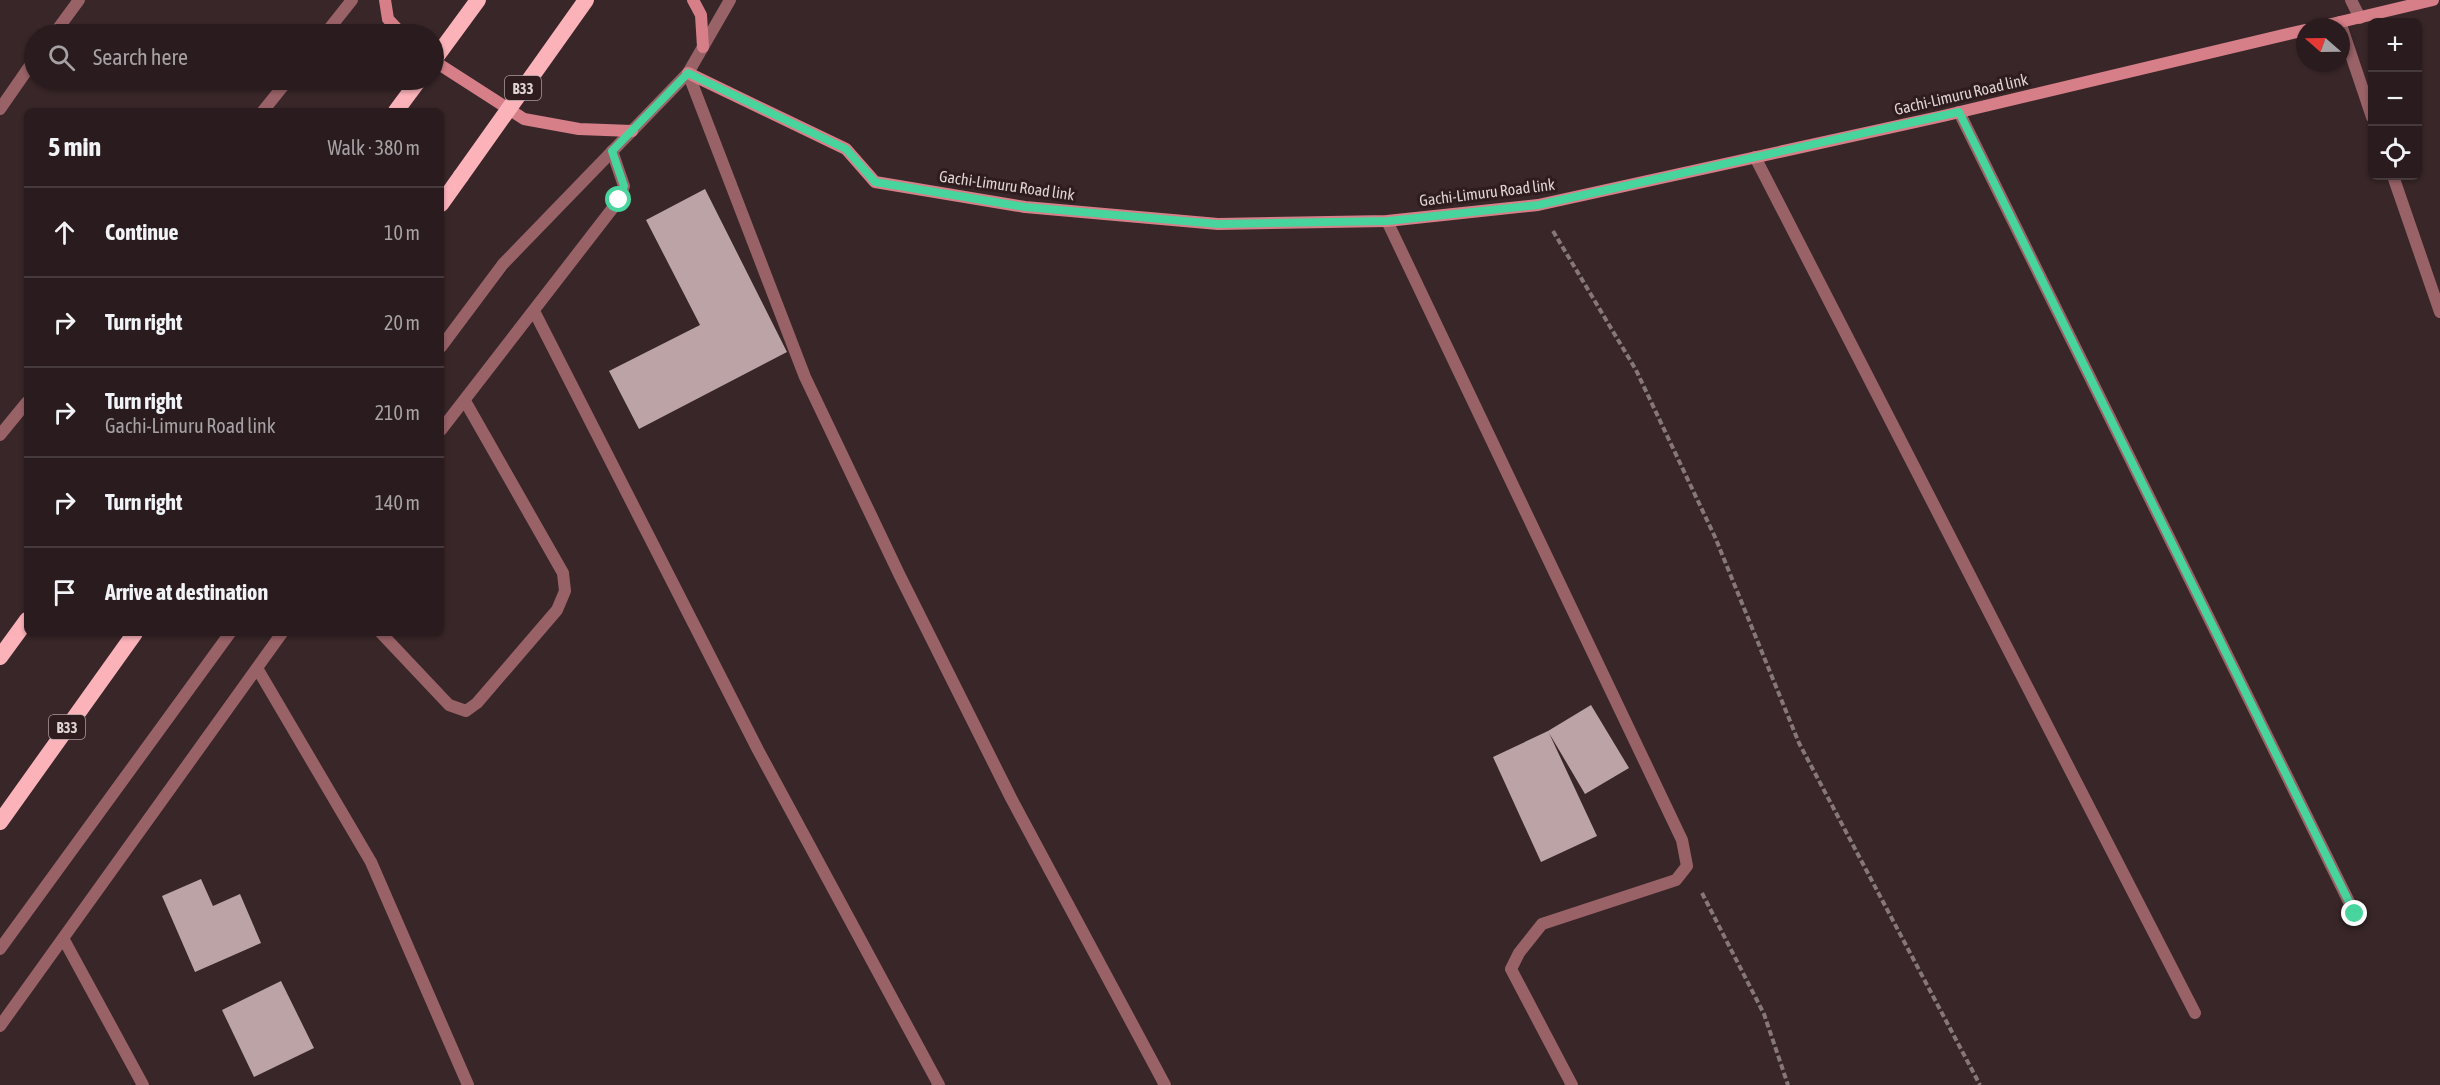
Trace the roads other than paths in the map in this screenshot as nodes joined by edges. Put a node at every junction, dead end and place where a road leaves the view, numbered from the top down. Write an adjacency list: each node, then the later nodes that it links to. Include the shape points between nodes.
1 (79, 0): 12 (street)
2 (352, 0): 13 (street)
3 (385, 0): 14 (main road)
4 (477, 0): 16 (highway)
5 (586, 0): 33 (highway, B33, bridge)
6 (693, 0): 17 (main road, via 701,15)
7 (730, 0): 17 (street)
8 (2351, 0): 10 (street)
9 (2433, 0): 10 (main road)
10 (2360, 18): 11 (main road)
11 (2350, 20)
12 (61, 24)
13 (333, 24)
14 (393, 24)
15 (2296, 32): 28 (main road, Gachi-Limuru Road link)
16 (444, 47)
17 (703, 47): 20 (street)
18 (2350, 51): 24 (street)
19 (444, 67): 29 (main road, via 524,119 579,129)
20 (688, 73): 29 (street); 34 (main road, Gachi-Limuru Road link, via 846,149 875,182 1025,207 1218,224); 58 (street, via 805,377 1011,798)
21 (24, 74): 27 (street)
22 (280, 90): 25 (street)
23 (412, 90): 26 (highway)
24 (2368, 103)
25 (265, 108)
26 (398, 108)
27 (0, 109)
28 (1959, 112): 31 (main road, Gachi-Limuru Road link); 50 (street)
29 (632, 131): 30 (street)
30 (612, 151): 35 (street, via 624,186 619,200); 37 (street, via 503,264)
31 (1755, 157): 34 (main road, Gachi-Limuru Road link, via 1538,205); 53 (street)
32 (2394, 180): 36 (street)
33 (444, 200)
34 (1388, 221): 59 (street, via 1682,840 1687,866 1676,880 1542,924 1511,969)
35 (534, 311): 38 (street); 57 (street, via 758,750)
36 (2440, 312)
37 (444, 343)
38 (465, 401): 40 (street); 46 (street, via 563,573 565,591 556,610 466,711 449,705)
39 (24, 406): 41 (street)
40 (444, 426)
41 (0, 435)
42 (24, 624): 47 (highway)
43 (133, 636): 49 (highway, B33)
44 (228, 636): 52 (street)
45 (280, 636): 48 (street)
46 (384, 636)
47 (0, 657)
48 (257, 668): 51 (street); 56 (street, via 371,862)
49 (0, 822)
50 (2355, 914)
51 (63, 938): 54 (street); 55 (street)
52 (0, 949)
53 (2195, 1013)
54 (0, 1026)
55 (142, 1085)
56 (468, 1085)
57 (939, 1085)
58 (1166, 1085)
59 (1572, 1085)

